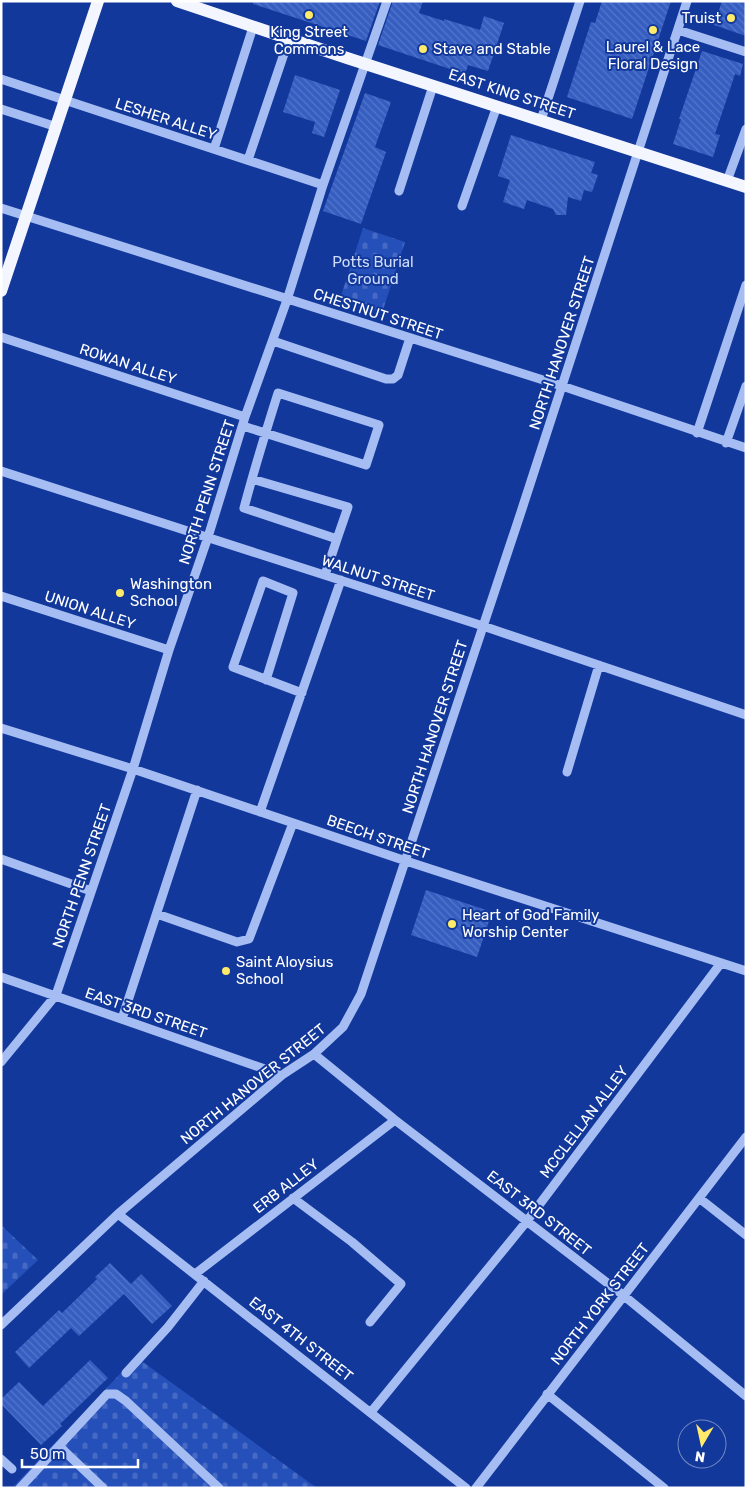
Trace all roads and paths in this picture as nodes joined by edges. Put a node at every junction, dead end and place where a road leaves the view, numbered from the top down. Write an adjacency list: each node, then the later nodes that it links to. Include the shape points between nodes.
1 (98, 1): 13 (main road)
2 (177, 1): 6 (main road, EAST KING STREET)
3 (386, 1): 10 (street, NORTH PENN STREET)
4 (580, 1): 16 (street)
5 (687, 1): 7 (street, NORTH HANOVER STREET)
6 (253, 27): 8 (main road, EAST KING STREET); 19 (street)
7 (678, 30): 9 (street); 20 (street, NORTH HANOVER STREET)
8 (289, 39): 10 (main road, EAST KING STREET); 21 (street)
9 (746, 52)
10 (365, 64): 12 (main road, EAST KING STREET); 23 (street, NORTH PENN STREET)
11 (1, 80): 13 (street, LESHER ALLEY)
12 (433, 86): 14 (main road, EAST KING STREET); 25 (street)
13 (66, 100): 17 (main road); 19 (street, LESHER ALLEY)
14 (497, 106): 16 (main road, EAST KING STREET); 26 (street)
15 (1, 109): 17 (street)
16 (541, 120): 20 (main road, EAST KING STREET)
17 (57, 127): 28 (main road)
18 (746, 129): 22 (street)
19 (214, 149): 21 (street, LESHER ALLEY)
20 (638, 151): 22 (main road, EAST KING STREET); 35 (street, NORTH HANOVER STREET)
21 (248, 160): 23 (street, LESHER ALLEY)
22 (727, 181): 24 (main road, EAST KING STREET)
23 (323, 185): 31 (street, NORTH PENN STREET)
24 (746, 187)
25 (399, 191)
26 (462, 206)
27 (1, 208): 28 (street, CHESTNUT STREET)
28 (26, 217): 30 (main road); 31 (street, CHESTNUT STREET)
29 (746, 285): 38 (street)
30 (1, 291)
31 (287, 300): 33 (street, CHESTNUT STREET); 34 (street, NORTH PENN STREET)
32 (1, 337): 37 (street, ROWAN ALLEY)
33 (410, 338): 34 (street, via 398,375 393,379); 35 (street, CHESTNUT STREET)
34 (273, 341): 37 (street, NORTH PENN STREET)
35 (562, 386): 38 (street, CHESTNUT STREET); 49 (street, NORTH HANOVER STREET)
36 (746, 386): 40 (street)
37 (244, 421): 39 (street, ROWAN ALLEY); 44 (street, NORTH PENN STREET)
38 (697, 432): 40 (street, CHESTNUT STREET)
39 (266, 434): 39 (street, ROWAN ALLEY, via 278,393 379,425 366,465); 43 (street)
40 (726, 443): 41 (street, CHESTNUT STREET)
41 (746, 448)
42 (1, 471): 44 (street, WALNUT STREET)
43 (252, 479): 45 (street, via 244,508); 45 (street, via 348,507)
44 (208, 537): 46 (street, WALNUT STREET); 50 (street, NORTH PENN STREET)
45 (337, 539): 46 (street)
46 (325, 575): 47 (street, WALNUT STREET)
47 (341, 580): 49 (street, WALNUT STREET); 53 (street)
48 (1, 596): 50 (street, UNION ALLEY)
49 (483, 626): 51 (street, WALNUT STREET); 62 (street, NORTH HANOVER STREET)
50 (169, 650): 56 (street, NORTH PENN STREET)
51 (600, 665): 54 (street, WALNUT STREET); 57 (street)
52 (266, 680): 52 (street, via 293,593 262,581 233,667); 53 (street)
53 (302, 694): 59 (street)
54 (746, 715)
55 (1, 728): 56 (street, BEECH STREET)
56 (133, 769): 58 (street, BEECH STREET); 63 (street, NORTH PENN STREET)
57 (567, 772)
58 (197, 790): 59 (street, BEECH STREET); 64 (street)
59 (260, 812): 60 (street, BEECH STREET)
60 (293, 823): 62 (street, BEECH STREET); 64 (street, via 249,939 237,942)
61 (1, 859): 63 (street)
62 (406, 861): 65 (street, BEECH STREET); 70 (street, NORTH HANOVER STREET, via 362,994 343,1027)
63 (91, 891): 68 (street, NORTH PENN STREET)
64 (157, 914): 69 (street)
65 (721, 963): 66 (street, BEECH STREET); 78 (street, MCCLELLAN ALLEY)
66 (746, 971)
67 (1, 977): 68 (street, EAST 3RD STREET)
68 (56, 995): 69 (street, EAST 3RD STREET); 71 (street, NORTH PENN STREET)
69 (122, 1019): 72 (street, EAST 3RD STREET)
70 (314, 1054): 72 (street, NORTH HANOVER STREET); 73 (street, EAST 3RD STREET)
71 (1, 1062)
72 (282, 1075): 77 (street, NORTH HANOVER STREET)
73 (395, 1120): 75 (street, ERB ALLEY); 78 (street, EAST 3RD STREET)
74 (746, 1137): 76 (street, NORTH YORK STREET)
75 (293, 1198): 80 (street, ERB ALLEY); 83 (street, via 401,1284)
76 (699, 1198): 79 (street); 82 (street, NORTH YORK STREET)
77 (118, 1214): 80 (street, EAST 4TH STREET); 84 (street, NORTH HANOVER STREET)
78 (527, 1221): 82 (street, EAST 3RD STREET); 88 (street, MCCLELLAN ALLEY)
79 (746, 1235)
80 (195, 1274): 81 (street, EAST 4TH STREET)
81 (204, 1281): 85 (street); 88 (street, EAST 4TH STREET)
82 (623, 1296): 86 (street, NORTH YORK STREET); 87 (street, EAST 3RD STREET)
83 (370, 1322)
84 (1, 1325)
85 (126, 1373)
86 (547, 1394): 96 (street, NORTH YORK STREET); 97 (street)
87 (746, 1396)
88 (371, 1412): 95 (street, EAST 4TH STREET)
89 (58, 1446): 92 (street); 93 (street); 94 (street, via 107,1394 116,1394)
90 (1, 1459): 91 (street)
91 (12, 1469)
92 (20, 1488)
93 (104, 1488)
94 (219, 1488)
95 (466, 1488)
96 (476, 1488)
97 (664, 1488)

